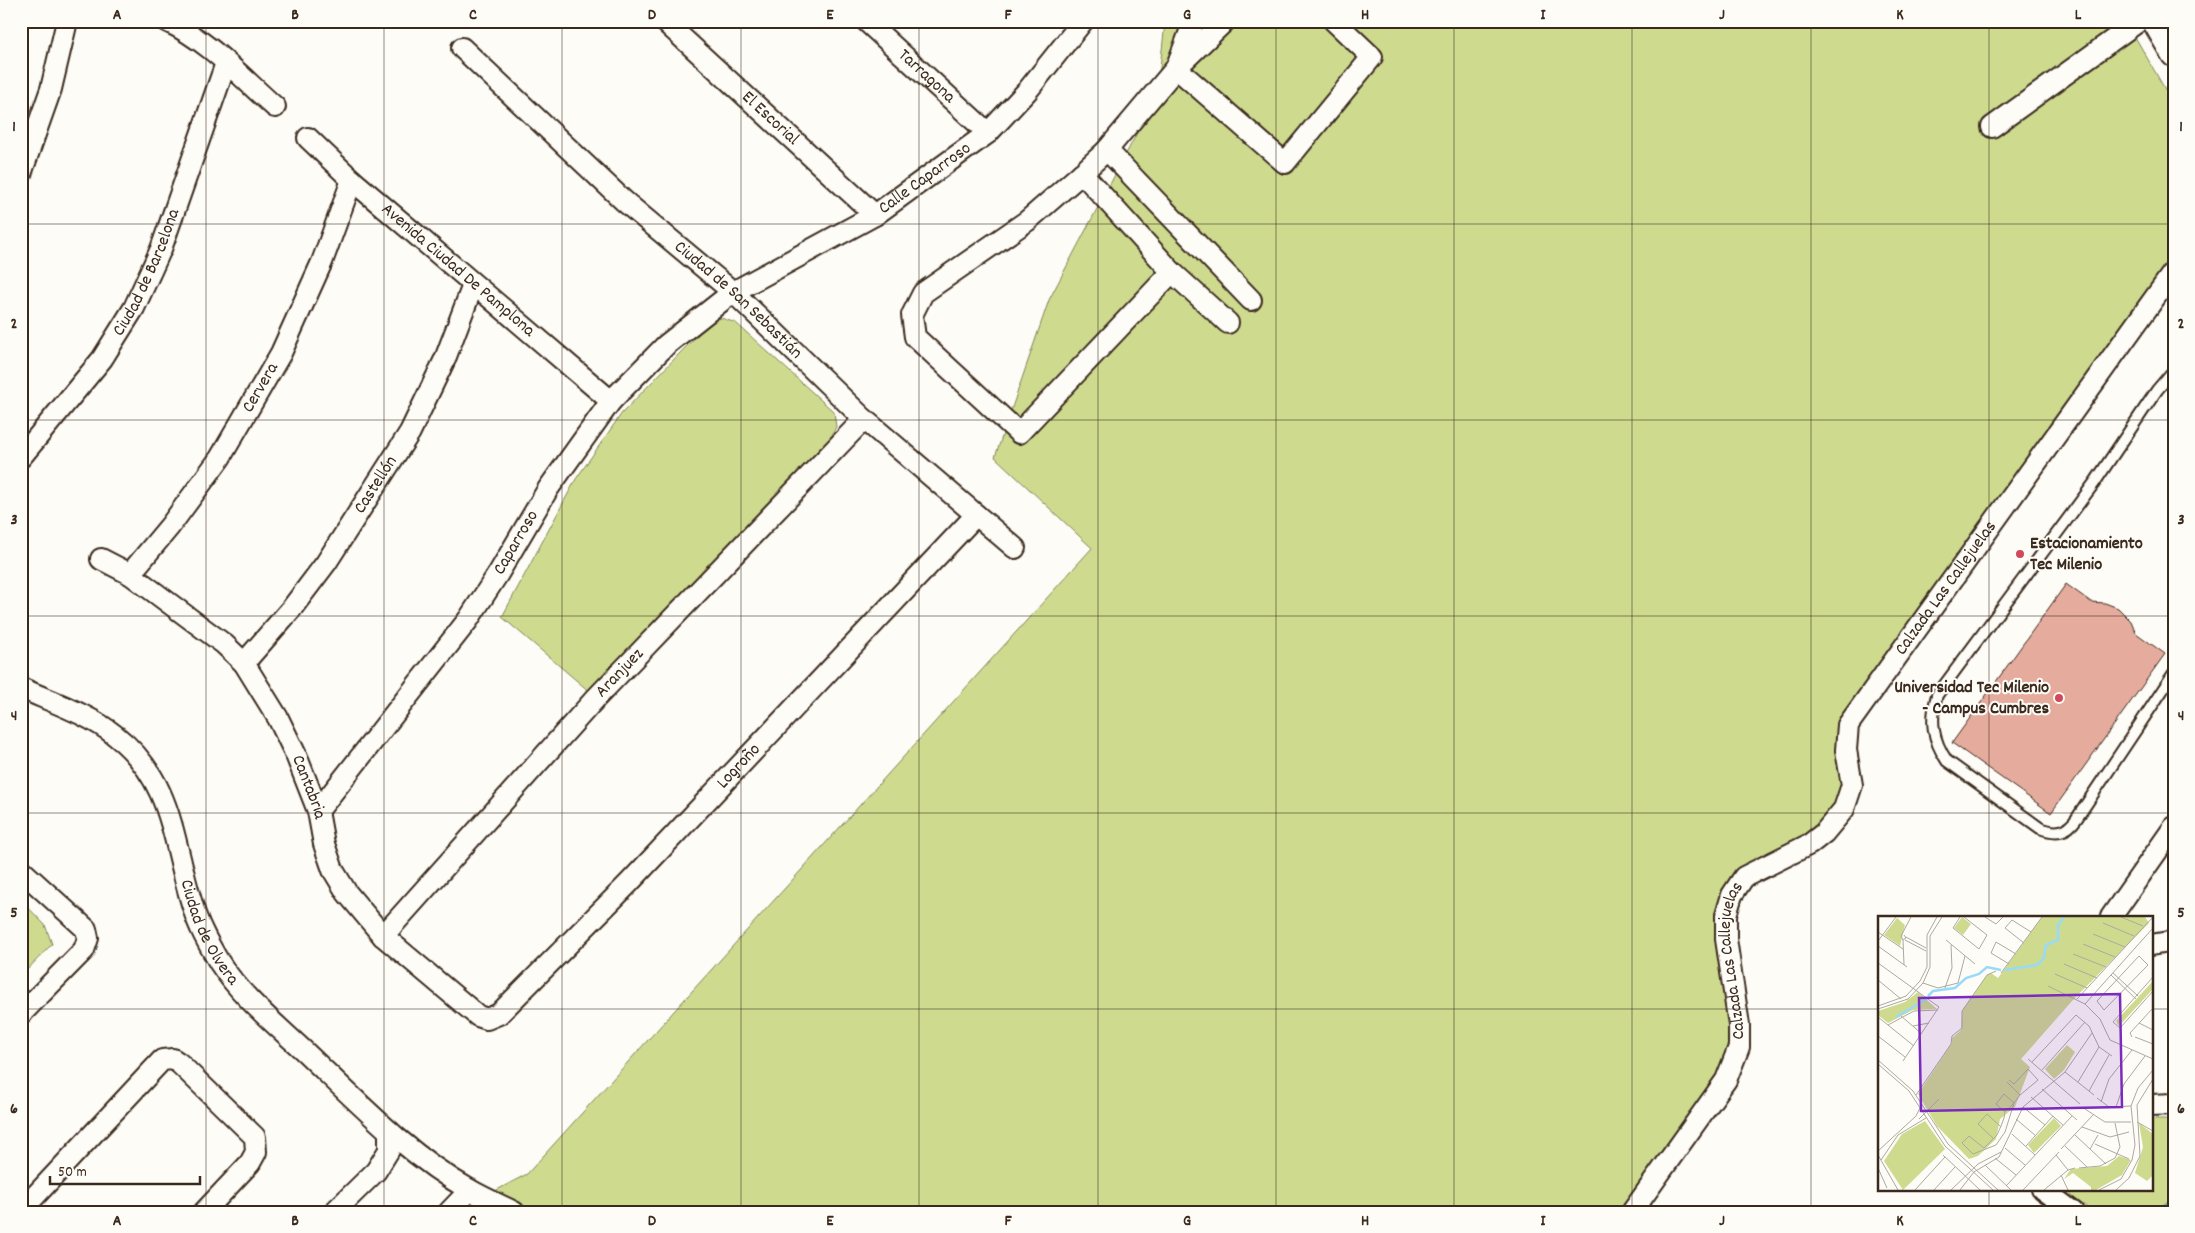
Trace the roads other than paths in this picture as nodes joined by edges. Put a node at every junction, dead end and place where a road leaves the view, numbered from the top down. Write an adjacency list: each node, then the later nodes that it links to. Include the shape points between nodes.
1 (67, 21): 21 (street, via 51,89)
2 (166, 21): 13 (street, via 182,29)
3 (664, 21): 23 (street, El Escorial)
4 (866, 21): 17 (street, Tarragona)
5 (1194, 21): 14 (street)
6 (1225, 21): 14 (street)
7 (1334, 21): 14 (street, via 1372,57 1284,164)
8 (2139, 21): 16 (street)
9 (2154, 21): 12 (street)
10 (1080, 22): 17 (street, Calle Caparroso, via 1028,90)
11 (462, 48): 27 (street, Ciudad de San Sebastián, via 624,201)
12 (2174, 54)
13 (226, 63): 15 (street); 33 (street, Ciudad de Barcelona, via 161,249 134,308 102,359)
14 (1176, 68): 19 (street)
15 (275, 107)
16 (1992, 127)
17 (988, 133): 23 (street, Calle Caparroso)
18 (308, 138): 22 (street, Avenida Ciudad De Pamplona)
19 (1107, 150): 20 (street); 28 (street)
20 (1082, 173): 25 (street); 25 (street, via 1027,221 923,293 912,315 915,337 1019,433)
21 (21, 174)
22 (352, 180): 26 (street, Avenida Ciudad De Pamplona); 37 (street, Cervera, via 322,262 281,353 220,458)
23 (875, 215): 27 (street, Calle Caparroso)
24 (2174, 271): 60 (street, Calzada Las Callejuelas, via 1848,725 1846,750 1852,785 1844,809 1810,844 1744,877 1732,894 1726,915 1726,939 1739,1025 1739,1047 1726,1080)
25 (1172, 272): 29 (street)
26 (473, 285): 31 (street, Avenida Ciudad De Pamplona); 38 (street, Castellón, via 445,359 406,440 326,563)
27 (732, 292): 31 (street, Caparroso, via 666,345); 32 (street, Ciudad de San Sebastián)
28 (1251, 300)
29 (1228, 322)
30 (2174, 370): 39 (lane, via 1937,695 1932,713 1933,732 1947,761 2040,828 2052,833 2062,832 2070,828)
31 (611, 401): 41 (street, Caparroso, via 548,489 468,620)
32 (864, 419): 34 (street, Ciudad de San Sebastián); 45 (street, Aranjuez, via 595,699)
33 (21, 457)
34 (976, 515): 35 (street, Ciudad de San Sebastián); 49 (street, Logroño, via 629,883)
35 (1015, 548)
36 (101, 559): 37 (street, Cantabria)
37 (130, 574): 38 (street, Cantabria, via 224,644)
38 (244, 663): 41 (street, Cantabria, via 278,718)
39 (2174, 673)
40 (21, 688): 52 (street, Ciudad de Olvera, via 96,722 136,753 158,785 168,809 193,909 219,962 240,991)
41 (318, 811): 45 (street, Cantabria, via 333,870 347,893)
42 (2171, 836): 44 (street)
43 (21, 870): 48 (street, via 86,929 88,938 84,950)
44 (2112, 916)
45 (383, 936): 49 (street, Cantabria, via 478,1016 487,1019)
46 (2174, 941): 47 (street)
47 (2152, 944)
48 (21, 1014)
49 (499, 1014)
50 (2174, 1104): 51 (street)
51 (2152, 1105)
52 (389, 1131): 53 (street, Ciudad de Olvera); 57 (street, via 389,1150 376,1171)
53 (470, 1190): 58 (street); 59 (street, Ciudad de Olvera)
54 (2043, 1190): 61 (street)
55 (21, 1211): 56 (street, via 162,1060 173,1059 253,1133 257,1145 250,1163)
56 (204, 1212)
57 (334, 1212)
58 (449, 1212)
59 (514, 1212)
60 (1632, 1212)
61 (2073, 1212)

